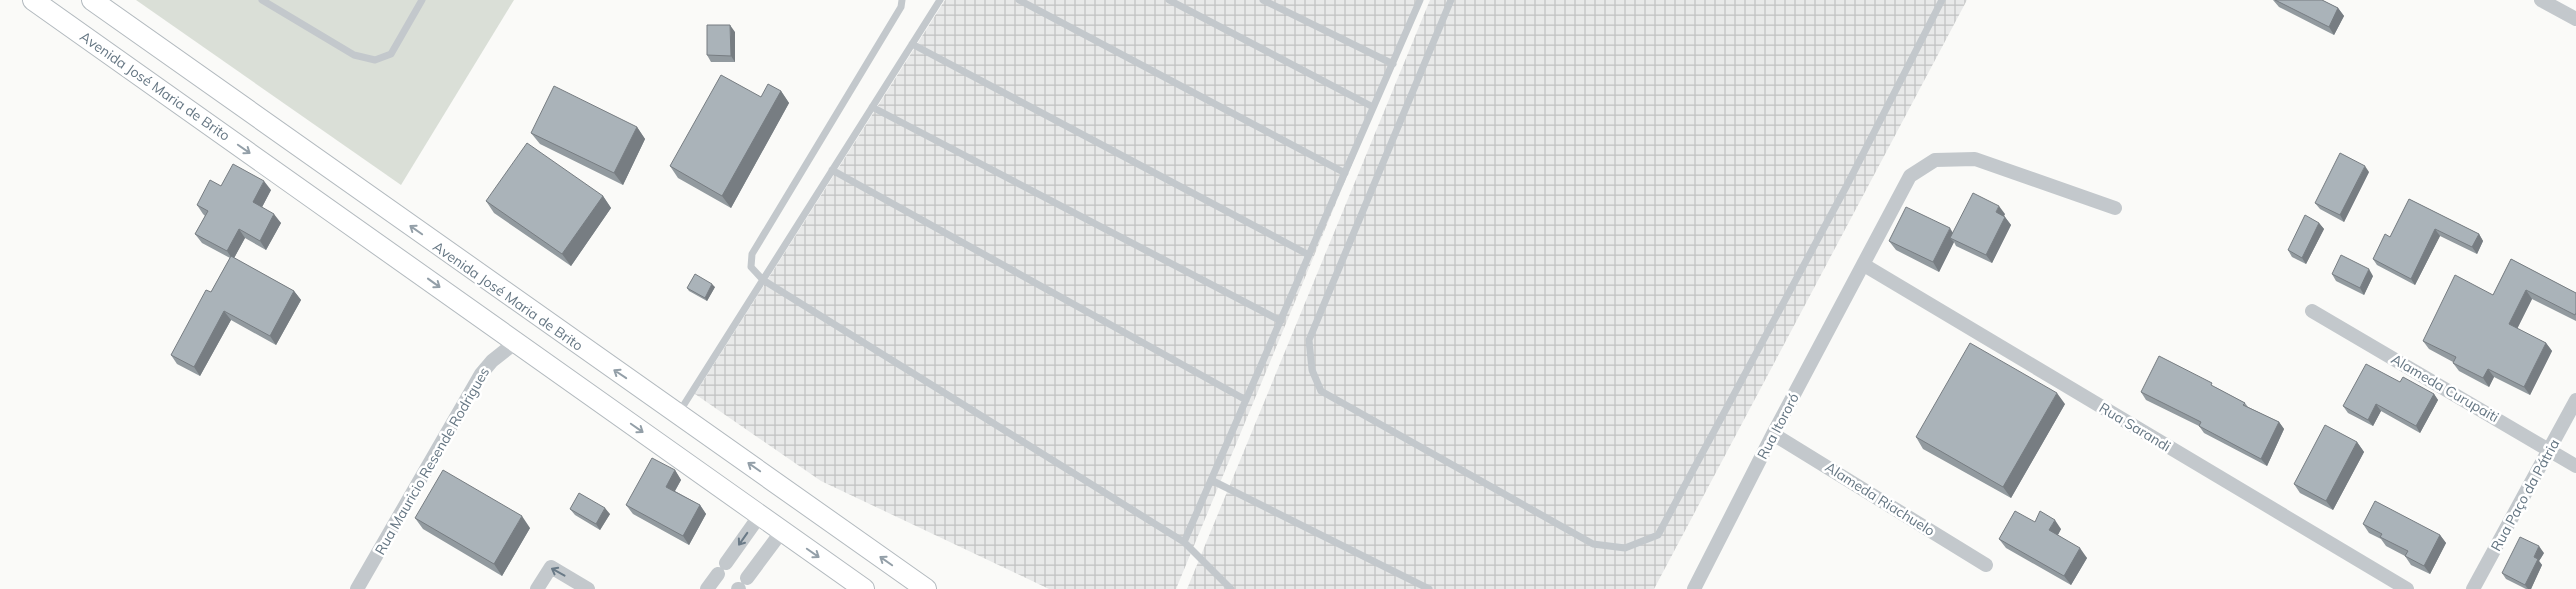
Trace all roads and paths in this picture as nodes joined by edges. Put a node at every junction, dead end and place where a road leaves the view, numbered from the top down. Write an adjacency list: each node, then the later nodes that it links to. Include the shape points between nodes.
1 (33, 0): 27 (main road, Avenida José Maria de Brito, one-way to 27)
2 (92, 0): 30 (main road, Avenida José Maria de Brito, one-way to 2)
3 (262, 0): 4 (lane, via 354,55 375,60 392,54)
4 (422, 0)
5 (902, 0): 24 (lane, via 901,8 752,254 751,267)
6 (940, 0): 15 (lane)
7 (1019, 0): 20 (lane)
8 (1170, 0): 18 (lane)
9 (1263, 0): 16 (lane)
10 (1420, 0): 16 (lane)
11 (1451, 0): 12 (lane, via 1309,340 1312,370 1321,391 1593,544 1625,548 1658,535 1846,187)
12 (1942, 0)
13 (2549, 2): 14 (street)
14 (2576, 19)
15 (912, 44): 17 (lane); 22 (lane)
16 (1393, 64): 18 (lane)
17 (872, 107): 19 (lane); 26 (lane)
18 (1374, 107): 20 (lane)
19 (832, 170): 24 (lane); 28 (lane)
20 (1345, 173): 22 (lane)
21 (2116, 208): 23 (street, Rua Itororó, via 1975,159 1935,160 1910,176)
22 (1309, 255): 26 (lane)
23 (1864, 265): 31 (street, Rua Itororó); 49 (street, Rua Sarandi)
24 (764, 280): 30 (lane); 37 (lane)
25 (2312, 312): 32 (street, Alameda Curupaiti)
26 (1280, 321): 28 (lane)
27 (516, 342): 35 (main road, Avenida José Maria de Brito, one-way to 35); 41 (street, Rua Mauricio Resende Rodrigues, via 492,360 481,374)
28 (1246, 400): 34 (lane)
29 (2576, 400): 32 (street, Rua Paço da Pátria)
30 (678, 414): 45 (main road, Avenida José Maria de Brito, one-way to 30)
31 (1773, 434): 38 (street, Alameda Riachuelo); 48 (street, Rua Itororó)
32 (2550, 450): 33 (street, Alameda Curupaiti); 50 (street, Rua Paço da Pátria)
33 (2576, 466)
34 (1211, 480): 37 (lane); 47 (lane)
35 (760, 515): 36 (main road, Avenida José Maria de Brito); 39 (street, one-way to 39)
36 (782, 531): 40 (street); 44 (main road, Avenida José Maria de Brito, one-way to 44)
37 (1184, 542): 46 (lane)
38 (1986, 565)
39 (717, 579)
40 (741, 585)
41 (357, 589)
42 (536, 589): 43 (street, one-way to 42, via 551,568)
43 (588, 589)
44 (864, 589)
45 (926, 589)
46 (1231, 589)
47 (1429, 589)
48 (1694, 589)
49 (2406, 589)
50 (2474, 589)

